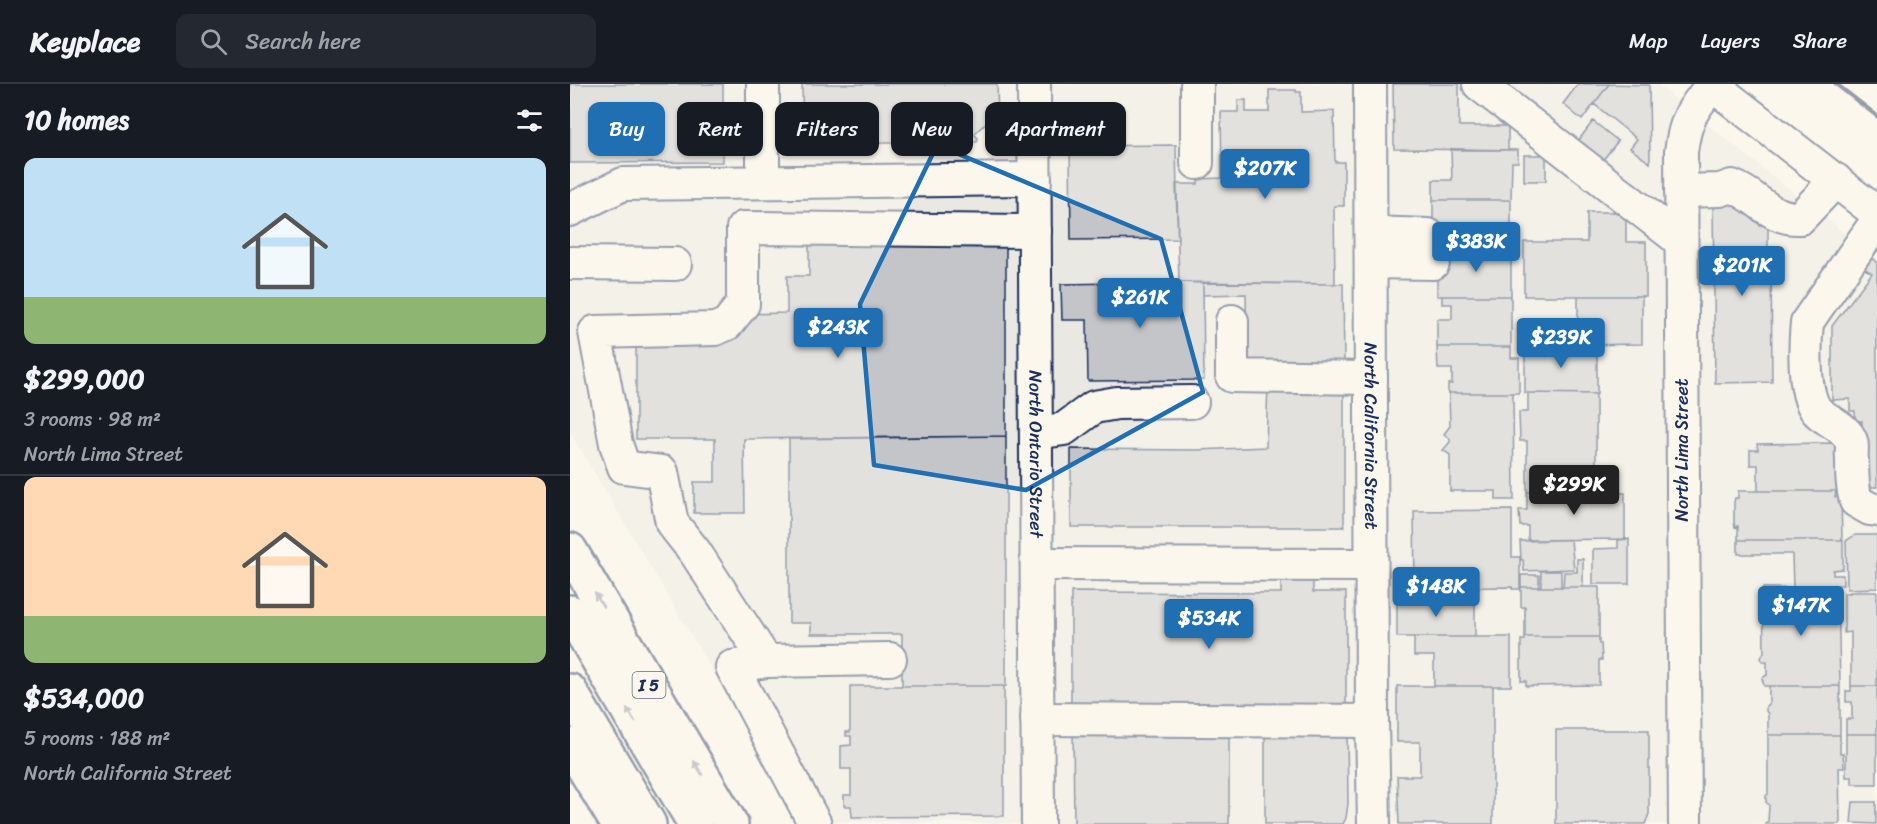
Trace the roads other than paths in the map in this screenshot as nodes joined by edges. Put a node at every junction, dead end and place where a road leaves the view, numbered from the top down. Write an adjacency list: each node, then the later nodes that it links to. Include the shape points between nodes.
1 (762, 84): 10 (street)
2 (1034, 84): 8 (street, North Ontario Street)
3 (1197, 84): 7 (street)
4 (1370, 84): 17 (street, North California Street)
5 (1479, 84): 16 (street)
6 (1711, 85): 9 (street); 11 (street, North Lima Street, via 1691,112 1684,131)
7 (1197, 163)
8 (1035, 180): 10 (street); 15 (street, North Ontario Street)
9 (1836, 180): 11 (street, via 1800,218 1775,214 1732,186); 13 (street)
10 (763, 182): 12 (street, via 623,184)
11 (1681, 191): 16 (street, North Lima Street)
12 (570, 210)
13 (1877, 213)
14 (1877, 221): 25 (street, via 1807,322 1805,340 1808,388 1816,411 1851,440 1856,501)
15 (1035, 231): 24 (street, North Ontario Street); 31 (street, via 743,228 743,304 727,324 715,329 595,332 624,467 662,472 672,523)
16 (1681, 241): 42 (street, North Lima Street)
17 (1371, 248): 18 (street); 22 (street, North California Street)
18 (1431, 249)
19 (570, 263): 20 (street)
20 (675, 264)
21 (1232, 321): 22 (street, via 1232,376)
22 (1371, 378): 28 (street, North California Street)
23 (1192, 402): 24 (street, via 1094,407 1064,429)
24 (1036, 433): 27 (street, North Ontario Street)
25 (1877, 510)
26 (570, 550): 37 (highway, I 5, one-way to 26)
27 (1037, 564): 28 (street); 33 (street, North Ontario Street)
28 (1371, 565): 34 (street, North California Street)
29 (570, 612): 38 (highway, one-way to 29)
30 (890, 660): 31 (street)
31 (766, 661): 39 (street, via 732,667)
32 (570, 691): 36 (highway)
33 (1037, 719): 34 (street); 40 (street, North Ontario Street)
34 (1372, 721): 41 (street, North California Street)
35 (570, 745): 36 (highway)
36 (632, 821)
37 (729, 821)
38 (694, 822)
39 (814, 824)
40 (1038, 824)
41 (1374, 824)
42 (1684, 824)

